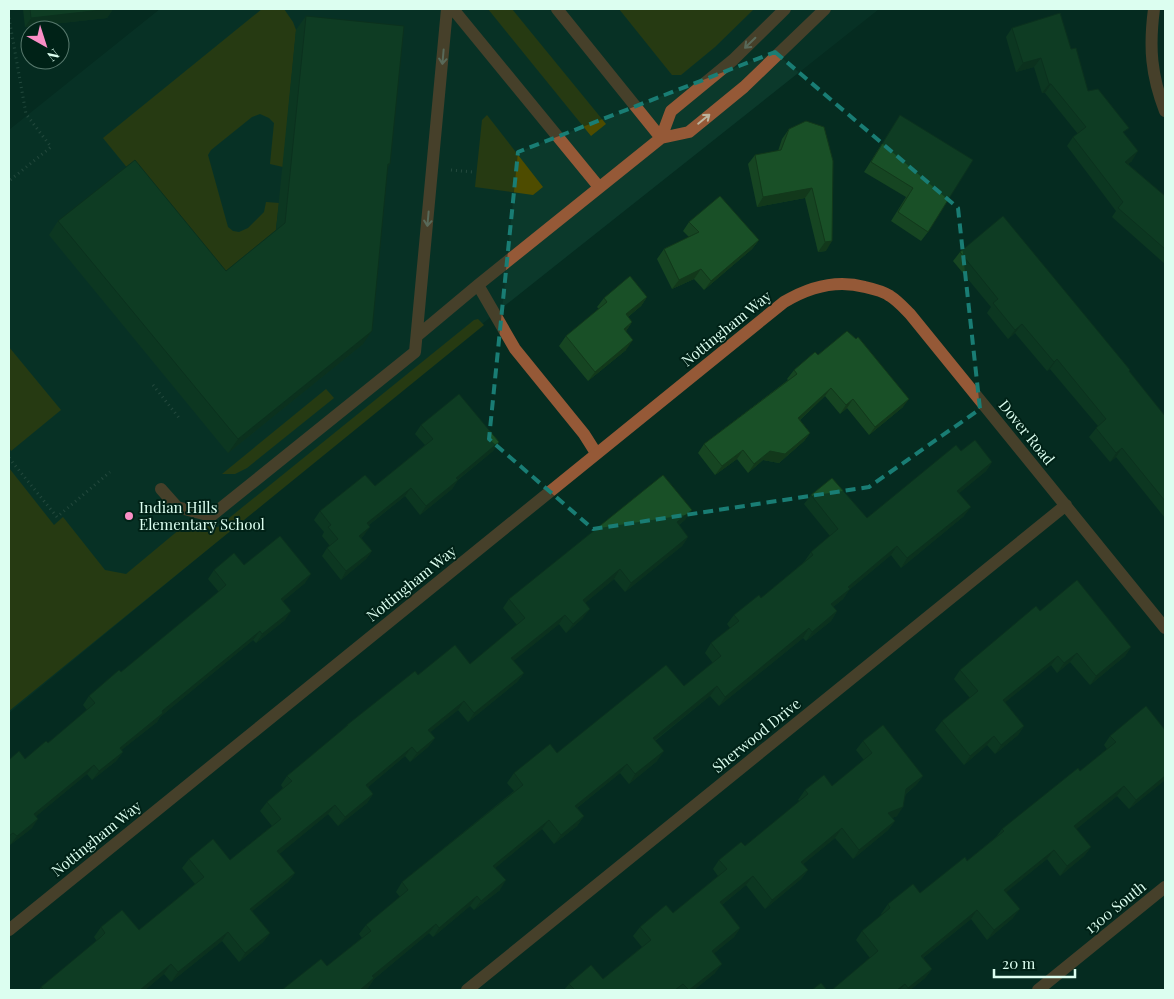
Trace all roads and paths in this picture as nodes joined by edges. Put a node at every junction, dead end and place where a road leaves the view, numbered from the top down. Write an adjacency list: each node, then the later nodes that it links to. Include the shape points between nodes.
1 (447, 9): 14 (street, one-way to 14)
2 (453, 9): 11 (street)
3 (557, 9): 9 (street)
4 (785, 9): 9 (street, one-way to 9, via 733,60 671,111)
5 (825, 9): 9 (street, one-way to 5, via 689,132 744,87)
6 (1154, 9): 8 (street, via 1152,68)
7 (9, 18): 10 (path, via 26,114 51,147)
8 (1165, 111)
9 (660, 138): 11 (street)
10 (9, 181)
11 (599, 187): 13 (street)
12 (845, 284): 17 (street, Nottingham Way, via 813,288 784,302); 21 (street, Dover Road, via 876,289 900,303)
13 (478, 285): 14 (street); 17 (street, via 515,349)
14 (417, 336): 20 (street, via 415,352 211,516 176,506)
15 (153, 385): 16 (path)
16 (180, 419)
17 (596, 453): 24 (street, Nottingham Way)
18 (9, 458): 19 (path, via 57,517)
19 (110, 472)
20 (161, 489)
21 (1066, 505): 22 (street, Dover Road); 25 (street, Sherwood Drive)
22 (1165, 628)
23 (1165, 887): 26 (street, 1300 South)
24 (9, 930)
25 (467, 990)
26 (1038, 990)

